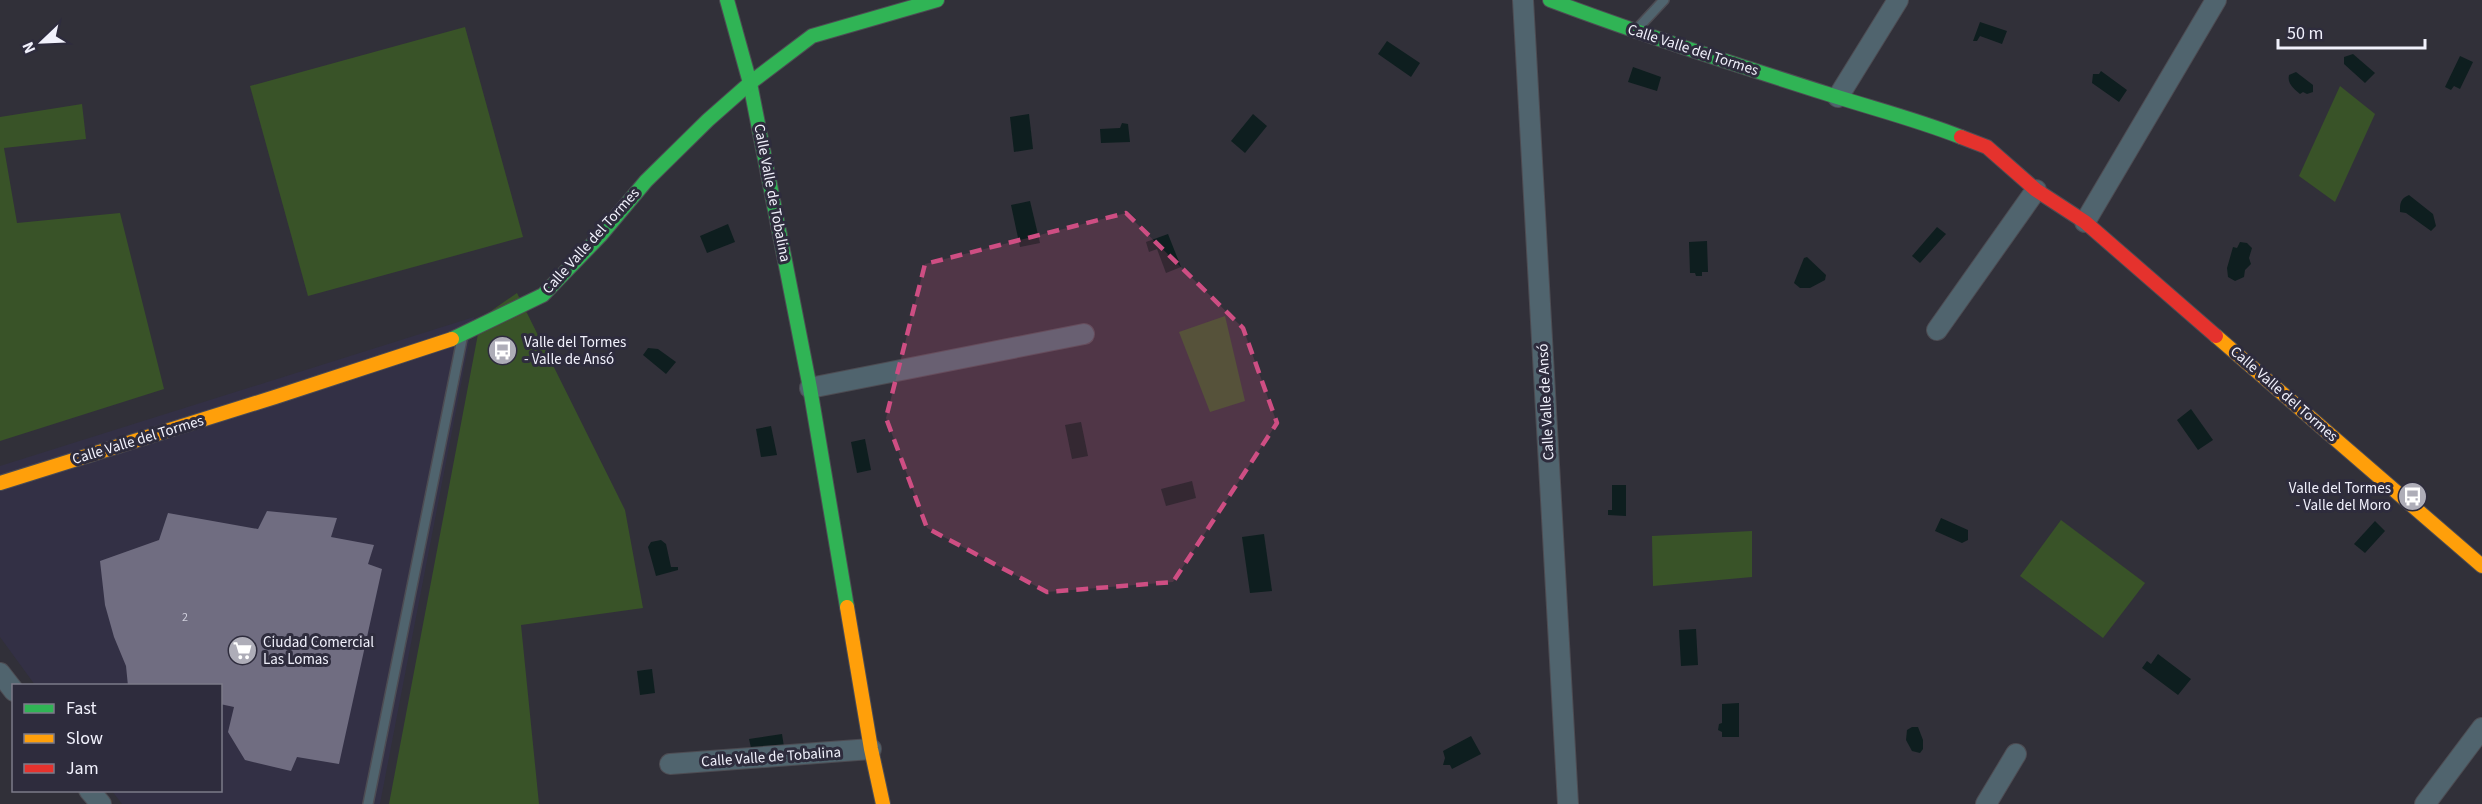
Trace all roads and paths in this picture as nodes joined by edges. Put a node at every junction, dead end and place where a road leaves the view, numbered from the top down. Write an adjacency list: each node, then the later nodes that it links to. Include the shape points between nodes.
1 (727, 0): 9 (street, Calle Valle de Tobalina)
2 (937, 0): 9 (street, Calle Valle del Tormes, via 812,36)
3 (1523, 0): 27 (street, Calle Valle de Ansó)
4 (1550, 0): 8 (street, Calle Valle del Tormes)
5 (1664, 0): 8 (lane)
6 (1898, 0): 10 (street)
7 (2216, 0): 12 (street)
8 (1635, 32): 10 (street, Calle Valle del Tormes)
9 (750, 83): 15 (street, Calle Valle del Tormes, via 646,181 543,295); 16 (street, Calle Valle de Tobalina)
10 (1838, 98): 11 (street, Calle Valle del Tormes, via 1916,119 1987,147)
11 (2036, 190): 12 (street, Calle Valle del Tormes); 13 (street)
12 (2085, 222): 18 (street, Calle Valle del Tormes)
13 (1937, 330)
14 (1084, 334): 16 (street)
15 (463, 335): 17 (street, Calle Valle del Tormes); 25 (lane)
16 (810, 388): 22 (street, Calle Valle de Tobalina)
17 (0, 483)
18 (2482, 566)
19 (0, 673): 20 (street)
20 (12, 688)
21 (2482, 728): 29 (street)
22 (871, 749): 24 (street, Calle Valle de Tobalina); 26 (street, Calle Valle de Tobalina)
23 (2016, 754): 28 (street)
24 (670, 764)
25 (368, 804)
26 (883, 804)
27 (1568, 804)
28 (1986, 804)
29 (2426, 804)

